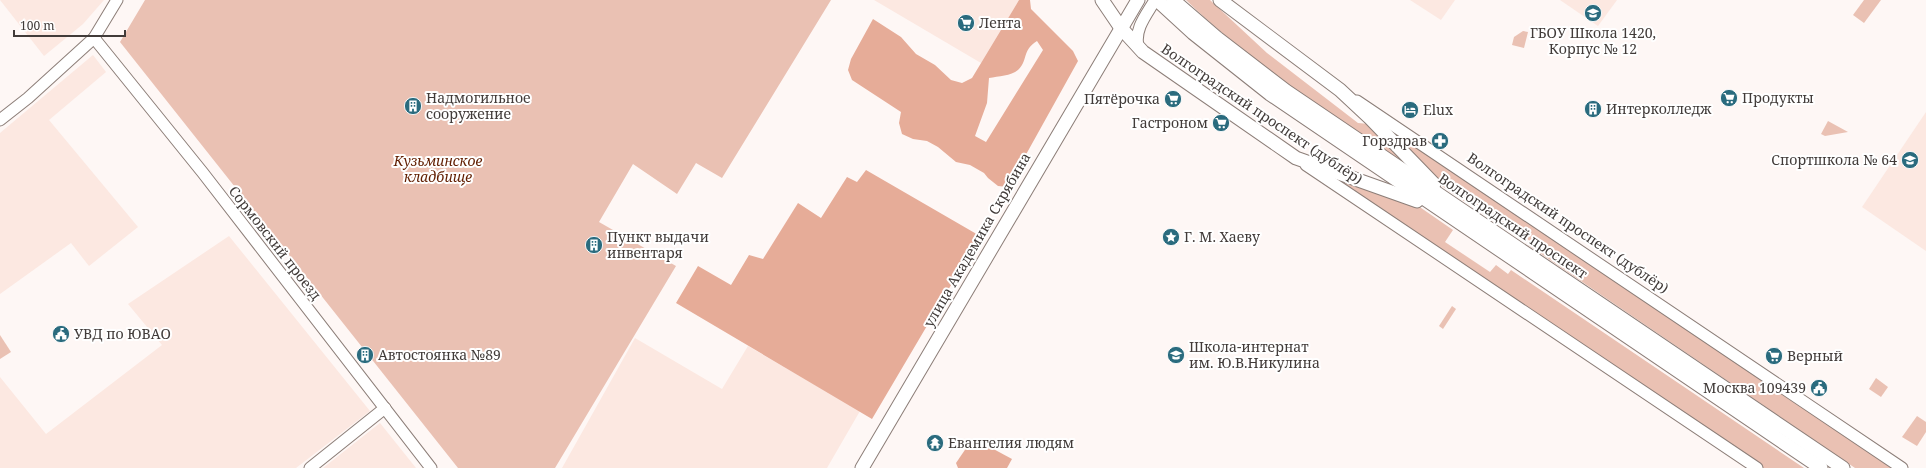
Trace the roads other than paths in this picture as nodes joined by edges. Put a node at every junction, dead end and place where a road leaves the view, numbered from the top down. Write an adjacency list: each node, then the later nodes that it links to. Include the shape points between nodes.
1 (117, 0): 10 (street)
2 (1102, 0): 9 (main road, Волгоградский проспект (дублёр))
3 (1128, 0): 9 (main road, улица Академика Скрябина)
4 (1138, 0): 9 (main road, улица Академика Скрябина)
5 (1147, 0): 9 (main road, улица Академика Скрябина, via 1139,14)
6 (1156, 0): 8 (main road, Волгоградский проспект); 11 (street, via 1138,30)
7 (1220, 0): 12 (main road, Волгоградский проспект (дублёр))
8 (1174, 6): 15 (main road, Волгоградский проспект, via 1211,47 1270,94); 16 (main road, Волгоградский проспект, via 1286,91)
9 (1121, 28): 11 (main road, Волгоградский проспект (дублёр)); 20 (main road, улица Академика Скрябина)
10 (94, 38): 13 (street); 17 (street, Сормовский проезд)
11 (1138, 46): 14 (main road, Волгоградский проспект (дублёр), via 1236,118)
12 (1340, 90): 16 (main road, via 1424,175); 24 (street, Волгоградский проспект (дублёр))
13 (0, 120)
14 (1296, 158): 15 (main road, via 1407,196); 21 (street, Волгоградский проспект (дублёр))
15 (1456, 220): 22 (main road, Волгоградский проспект)
16 (1483, 224): 23 (main road, Волгоградский проспект)
17 (385, 408): 18 (street); 19 (street, Сормовский проезд)
18 (310, 468)
19 (431, 468)
20 (862, 468)
21 (1757, 468)
22 (1821, 468)
23 (1843, 468)
24 (1902, 468)

